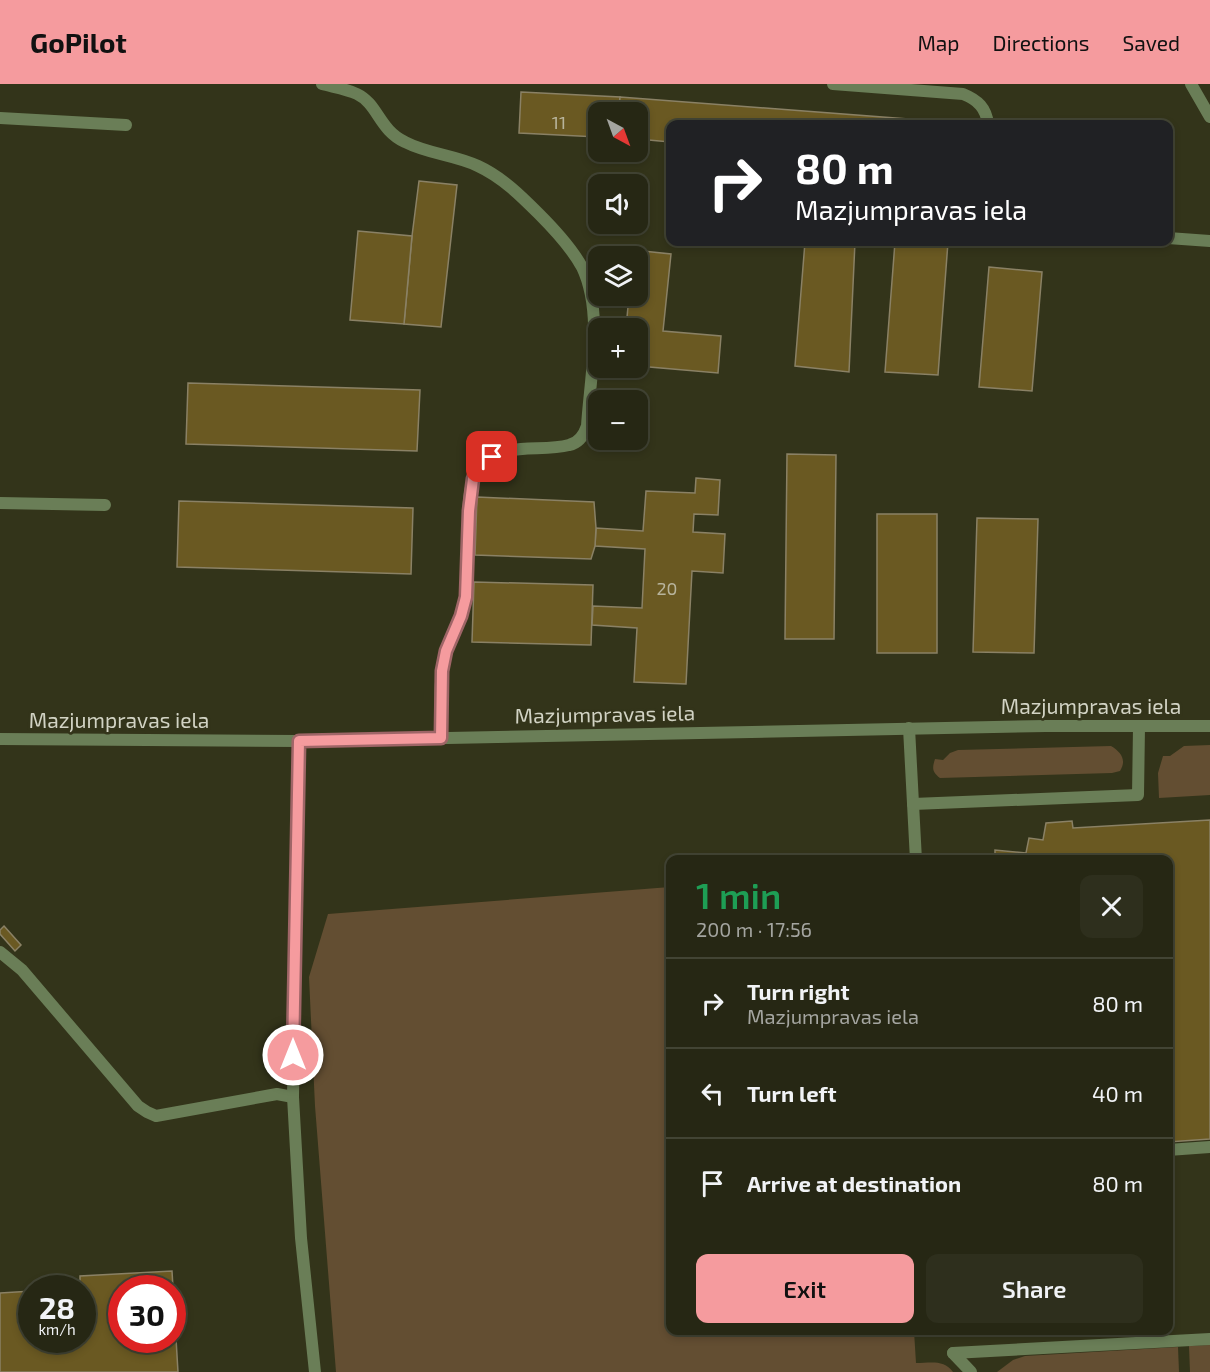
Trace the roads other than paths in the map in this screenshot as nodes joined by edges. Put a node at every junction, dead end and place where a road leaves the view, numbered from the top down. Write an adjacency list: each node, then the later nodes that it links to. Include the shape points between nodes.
1 (322, 84): 15 (street, via 358,94 394,136 425,151 478,166 521,195 572,250 591,296 594,325 587,426 582,437 570,445 498,454 482,465 473,479 466,597 442,671)
2 (833, 84): 6 (street, via 963,94 983,107)
3 (1191, 84): 4 (street)
4 (1210, 117)
5 (0, 118): 7 (street)
6 (987, 120)
7 (126, 125)
8 (1173, 238): 9 (street)
9 (1210, 241)
10 (0, 503): 11 (street)
11 (105, 505)
12 (1210, 726): 13 (street, Mazjumpravas iela)
13 (1139, 727): 14 (street, Mazjumpravas iela); 18 (street, via 1138,795)
14 (909, 728): 15 (street, Mazjumpravas iela); 18 (street)
15 (441, 738): 17 (street, Mazjumpravas iela)
16 (0, 739): 17 (street, Mazjumpravas iela)
17 (299, 741): 21 (street)
18 (913, 804): 19 (street)
19 (916, 855)
20 (0, 952): 21 (street, via 22,970 147,1112 156,1116 277,1095)
21 (292, 1097): 25 (street)
22 (1210, 1147): 23 (street)
23 (1173, 1150)
24 (1210, 1339): 26 (street, via 953,1353)
25 (315, 1372)
26 (971, 1372)

